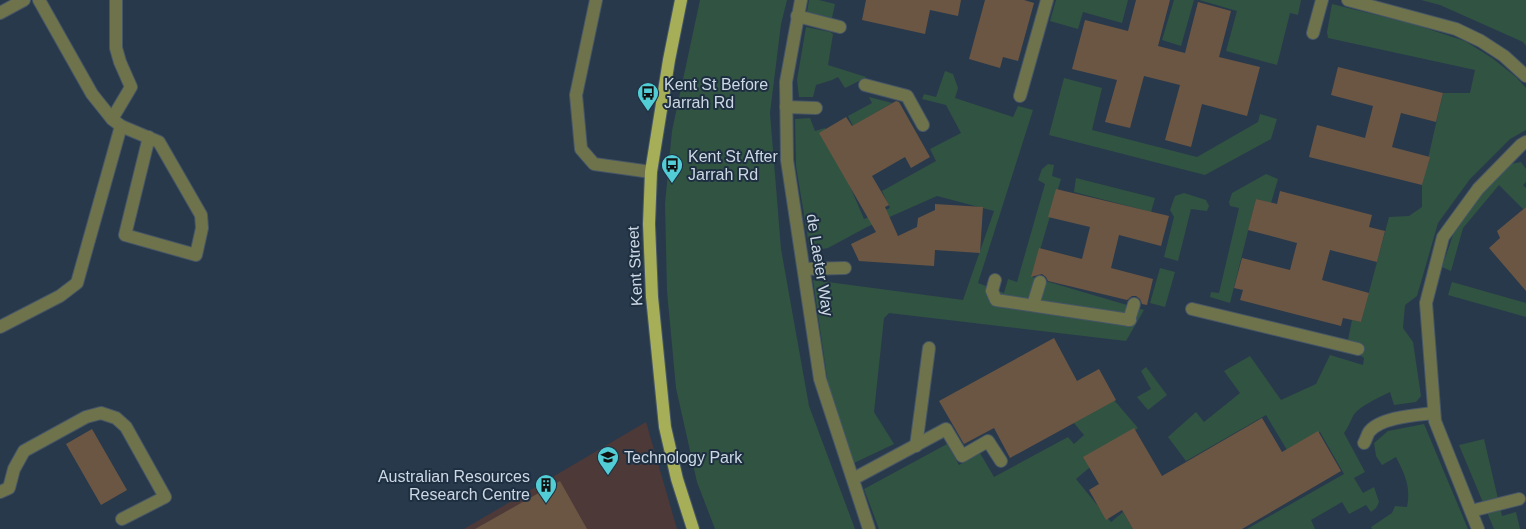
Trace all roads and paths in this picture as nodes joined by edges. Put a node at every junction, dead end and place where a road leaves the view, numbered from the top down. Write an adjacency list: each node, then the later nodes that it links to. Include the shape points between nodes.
1 (24, 0): 10 (street)
2 (39, 0): 19 (street, via 92,94)
3 (116, 0): 19 (street, via 116,48 131,87)
4 (596, 0): 23 (street, via 576,95 581,149 594,164)
5 (681, 0): 23 (main road, Kent Street)
6 (801, 0): 11 (street, de Laeter Way)
7 (1047, 0): 16 (street)
8 (1322, 0): 13 (street)
9 (1348, 0): 14 (street, via 1456,29 1504,56)
10 (0, 13)
11 (797, 16): 12 (street); 17 (street, de Laeter Way, via 786,82)
12 (840, 27)
13 (1313, 33)
14 (1526, 76)
15 (865, 85): 20 (street, via 907,96)
16 (1020, 96)
17 (786, 107): 18 (street); 25 (street, de Laeter Way, via 787,160)
18 (816, 108)
19 (116, 123): 21 (street); 31 (street, via 77,283 60,296)
20 (923, 125)
21 (149, 137): 21 (street, via 159,142 201,215 202,228 196,255 125,235)
22 (1526, 142): 34 (street, via 1478,189 1443,237 1426,303)
23 (651, 172): 43 (main road, Kent Street, via 652,298 665,428)
24 (845, 268): 25 (street)
25 (804, 269): 38 (street, de Laeter Way, via 820,379)
26 (995, 280): 29 (street, via 992,291 996,300)
27 (1040, 282): 29 (street)
28 (1134, 304): 29 (street, via 1130,320)
29 (1033, 306)
30 (1192, 309): 33 (street)
31 (0, 327)
32 (929, 348): 36 (street)
33 (1358, 349)
34 (1434, 413): 35 (street, via 1382,422 1370,431); 41 (street)
35 (1364, 443)
36 (916, 446): 37 (street, via 946,429 962,456 988,441); 38 (street)
37 (1001, 461)
38 (853, 479): 44 (street, de Laeter Way)
39 (5, 490): 42 (street, via 24,451 86,417 101,413 116,418 126,427 165,497)
40 (1519, 499): 41 (street)
41 (1471, 511): 45 (street)
42 (122, 519)
43 (693, 529)
44 (869, 529)
45 (1478, 529)

